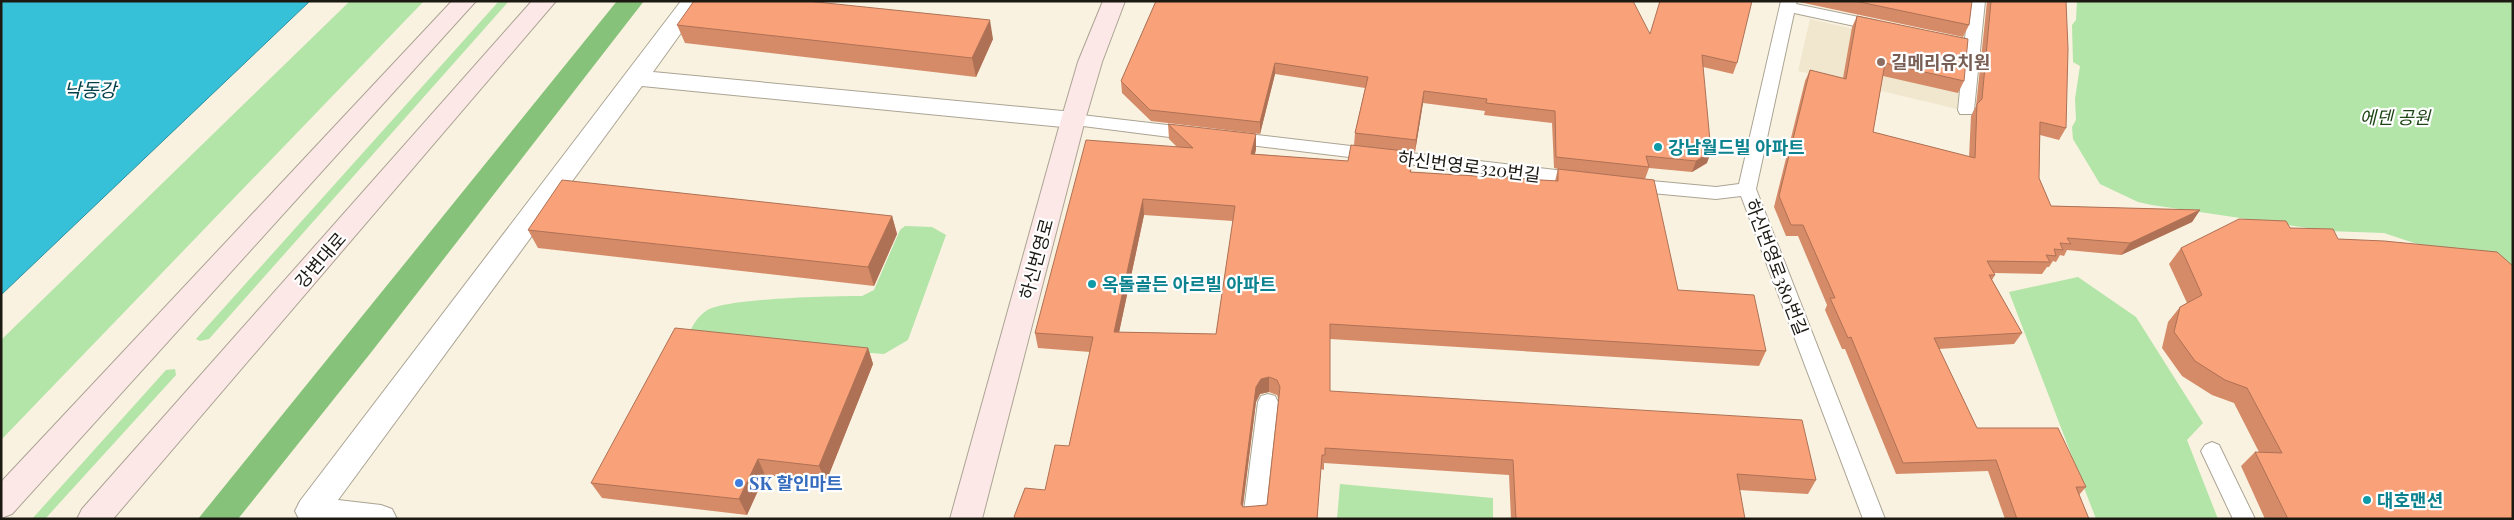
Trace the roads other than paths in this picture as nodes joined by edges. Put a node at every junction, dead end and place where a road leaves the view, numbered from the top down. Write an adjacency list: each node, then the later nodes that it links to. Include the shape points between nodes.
1 (464, 1): 18 (main road)
2 (546, 1): 19 (main road, 강변대로)
3 (694, 1): 10 (street)
4 (1114, 1): 12 (main road, 하신번영로, via 1090,62)
5 (1977, 1): 9 (lane)
6 (1788, 4): 7 (lane); 15 (lane, 하신번영로380번길)
7 (1894, 30)
8 (1924, 36): 9 (lane)
9 (1972, 46): 11 (lane)
10 (636, 78): 12 (street); 20 (street, via 311,510)
11 (1966, 110)
12 (1073, 120): 13 (lane, 하신번영로320번길); 21 (main road, 하신번영로)
13 (1593, 181)
14 (1613, 183): 15 (lane, via 1716,193)
15 (1747, 189): 23 (lane, 하신번영로380번길)
16 (1268, 402): 22 (lane)
17 (2212, 451): 24 (lane)
18 (1, 504)
19 (94, 519)
20 (382, 519)
21 (966, 519)
22 (1254, 519)
23 (1874, 519)
24 (2244, 519)

